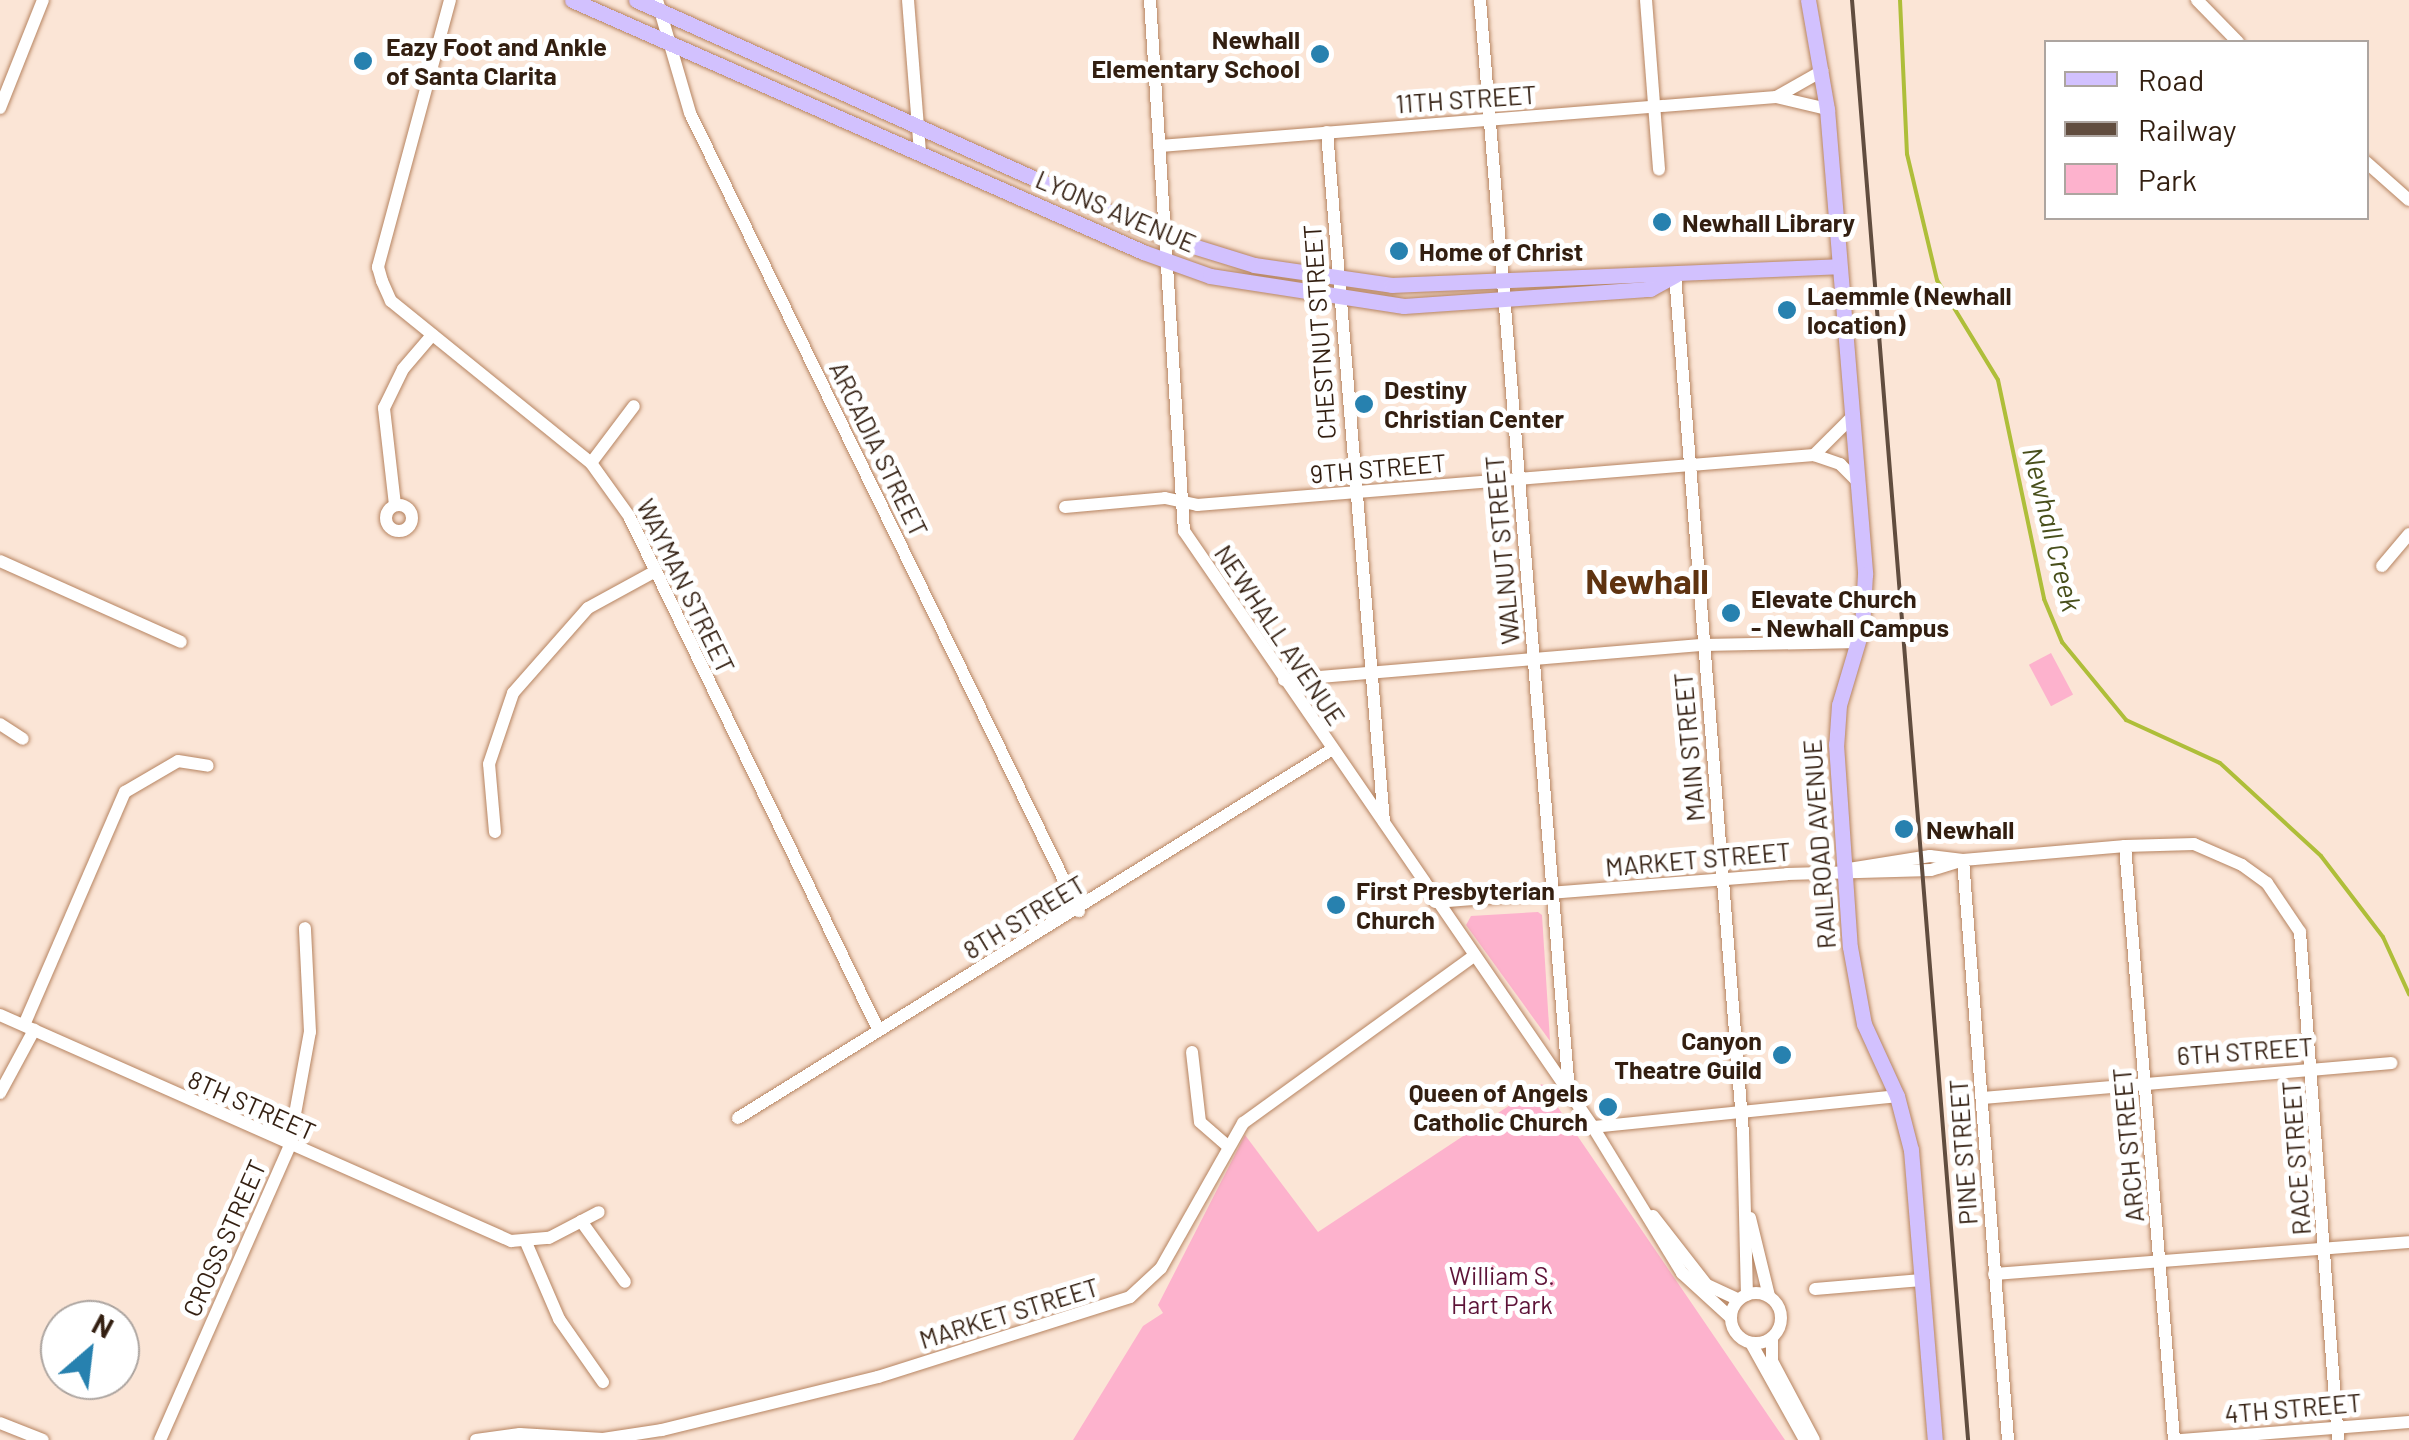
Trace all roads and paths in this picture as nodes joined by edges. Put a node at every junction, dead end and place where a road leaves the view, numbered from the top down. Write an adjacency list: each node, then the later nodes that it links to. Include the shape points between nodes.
1 (43, 0): 16 (street)
2 (450, 0): 35 (street, WAYMAN STREET, via 378,267 391,301)
3 (572, 0): 12 (main road, LYONS AVENUE)
4 (636, 0): 11 (main road, LYONS AVENUE)
5 (908, 0): 20 (street)
6 (1150, 0): 22 (street, NEWHALL AVENUE)
7 (1480, 0): 19 (street, WALNUT STREET)
8 (1646, 0): 17 (street)
9 (1808, 0): 14 (main road, RAILROAD AVENUE)
10 (2197, 0): 13 (street)
11 (657, 5): 12 (street, ARCADIA STREET); 20 (main road, LYONS AVENUE)
12 (666, 40): 23 (main road, LYONS AVENUE); 70 (street, ARCADIA STREET, via 690,113)
13 (2236, 40)
14 (1822, 71): 15 (street, 11TH STREET); 18 (main road, RAILROAD AVENUE)
15 (1776, 97): 17 (street, 11TH STREET); 18 (street, 11TH STREET)
16 (0, 108)
17 (1654, 108): 19 (street, 11TH STREET); 25 (street)
18 (1827, 109): 29 (main road, RAILROAD AVENUE)
19 (1490, 119): 21 (street, 11TH STREET); 31 (street, WALNUT STREET)
20 (921, 128): 23 (street); 27 (main road, LYONS AVENUE)
21 (1327, 132): 22 (street, 11TH STREET); 32 (street, CHESTNUT STREET)
22 (1160, 146): 27 (street, NEWHALL AVENUE)
23 (920, 152): 28 (main road, LYONS AVENUE)
24 (2369, 165): 26 (street)
25 (1659, 170)
26 (2409, 200)
27 (1167, 238): 28 (street, NEWHALL AVENUE); 32 (main road, LYONS AVENUE)
28 (1166, 261): 34 (main road, LYONS AVENUE, via 1250,286); 44 (street, NEWHALL AVENUE)
29 (1838, 266): 30 (main road, LYONS AVENUE); 37 (main road, RAILROAD AVENUE)
30 (1675, 275): 31 (main road, LYONS AVENUE, via 1651,269); 33 (main road, LYONS AVENUE, via 1650,289); 40 (street, MAIN STREET)
31 (1504, 280): 32 (main road, LYONS AVENUE); 33 (street, WALNUT STREET)
32 (1336, 281): 34 (street, CHESTNUT STREET)
33 (1505, 299): 34 (main road, LYONS AVENUE, via 1404,306); 41 (street, WALNUT STREET)
34 (1341, 301): 43 (street, CHESTNUT STREET)
35 (432, 335): 39 (street, WAYMAN STREET); 45 (street, via 403,369 384,408 382,436)
36 (634, 406): 39 (street)
37 (1850, 419): 38 (street); 42 (main road, RAILROAD AVENUE)
38 (1814, 455): 40 (street, 9TH STREET); 42 (street, via 1840,464)
39 (591, 463): 50 (street, WAYMAN STREET, via 630,516)
40 (1689, 465): 41 (street, 9TH STREET); 53 (street, MAIN STREET)
41 (1518, 478): 43 (street, 9TH STREET); 54 (street, WALNUT STREET)
42 (1856, 480): 52 (main road, RAILROAD AVENUE, via 1866,592)
43 (1355, 493): 44 (street, 9TH STREET); 55 (street, CHESTNUT STREET)
44 (1181, 501): 46 (street, 9TH STREET); 56 (street, NEWHALL AVENUE, via 1187,538)
45 (395, 505)
46 (1065, 508)
47 (2409, 534): 49 (street)
48 (0, 561): 51 (street)
49 (2382, 566)
50 (654, 572): 62 (street, via 588,608 513,693 488,764); 75 (street, WAYMAN STREET)
51 (181, 642)
52 (1858, 642): 53 (street); 65 (main road, RAILROAD AVENUE, via 1836,722)
53 (1704, 646): 54 (street); 66 (street, MAIN STREET)
54 (1534, 660): 55 (street); 68 (street, WALNUT STREET)
55 (1369, 672): 56 (street); 61 (street, CHESTNUT STREET)
56 (1284, 680): 59 (street, NEWHALL AVENUE)
57 (0, 724): 58 (street)
58 (24, 739)
59 (1331, 750): 61 (street, NEWHALL AVENUE); 70 (street, 8TH STREET)
60 (208, 766): 74 (street, via 178,761 126,792)
61 (1384, 826): 69 (street, NEWHALL AVENUE)
62 (495, 832)
63 (2126, 846): 64 (street, MARKET STREET); 67 (street, MARKET STREET, via 2210,847); 79 (street, ARCH STREET)
64 (1963, 860): 65 (street, MARKET STREET, via 1921,856); 83 (street, PINE STREET)
65 (1845, 871): 66 (street, MARKET STREET); 82 (main road, RAILROAD AVENUE, via 1857,1000)
66 (1723, 880): 68 (street, MARKET STREET); 84 (street, MAIN STREET)
67 (2267, 883): 78 (street, RACE STREET, via 2300,932)
68 (1550, 894): 69 (street, MARKET STREET); 81 (street, WALNUT STREET)
69 (1435, 902): 72 (street, NEWHALL AVENUE)
70 (1078, 911): 75 (street, 8TH STREET)
71 (305, 928): 88 (street, CROSS STREET, via 310,1032)
72 (1472, 957): 81 (street, NEWHALL AVENUE); 87 (street, MARKET STREET, via 1286,1086)
73 (0, 1014): 74 (street, 8TH STREET)
74 (29, 1027): 80 (street); 88 (street, 8TH STREET)
75 (879, 1031): 85 (street, 8TH STREET)
76 (1192, 1052): 87 (street, via 1200,1122)
77 (2392, 1063): 78 (street, 6TH STREET)
78 (2312, 1069): 79 (street, 6TH STREET); 95 (street, RACE STREET)
79 (2146, 1081): 83 (street, 6TH STREET); 96 (street, ARCH STREET)
80 (0, 1093)
81 (1570, 1095): 86 (street, NEWHALL AVENUE)
82 (1897, 1096): 84 (street); 98 (main road, RAILROAD AVENUE, via 1911,1150)
83 (1982, 1098): 97 (street, PINE STREET)
84 (1742, 1115): 86 (street); 91 (street, MAIN STREET)
85 (738, 1118)
86 (1593, 1127): 89 (street, NEWHALL AVENUE)
87 (1226, 1146): 112 (street, MARKET STREET, via 1161,1268 1143,1288 1108,1307 878,1377 662,1430 603,1439 520,1434)
88 (289, 1148): 93 (street, 8TH STREET, via 511,1241); 111 (street, CROSS STREET)
89 (1642, 1203): 102 (street, NEWHALL AVENUE, via 1708,1285); 103 (street, NEWHALL AVENUE, via 1682,1272)
90 (599, 1212): 92 (street)
91 (1749, 1216): 101 (street, MAIN STREET); 102 (street, MAIN STREET)
92 (581, 1221): 93 (street, via 549,1238); 99 (street)
93 (525, 1240): 106 (street, via 559,1319)
94 (2409, 1242): 95 (street)
95 (2326, 1249): 96 (street); 109 (street, RACE STREET)
96 (2160, 1260): 97 (street); 117 (street, ARCH STREET)
97 (1994, 1274): 116 (street, PINE STREET)
98 (1922, 1280): 100 (street); 115 (main road, RAILROAD AVENUE)
99 (624, 1282)
100 (1815, 1290)
101 (1769, 1296): 102 (street); 104 (street, via 1781,1314)
102 (1743, 1297): 103 (street)
103 (1730, 1317): 105 (street, via 1736,1334)
104 (1772, 1338): 105 (street); 114 (street, via 1772,1362)
105 (1751, 1344): 113 (street)
106 (602, 1382)
107 (2409, 1422): 109 (street, 4TH STREET)
108 (0, 1423): 110 (street)
109 (2337, 1433): 117 (street, 4TH STREET)
110 (43, 1440)
111 (160, 1440)
112 (476, 1440)
113 (1806, 1440)
114 (1814, 1440)
115 (1935, 1440)
116 (2008, 1440)
117 (2178, 1440)

